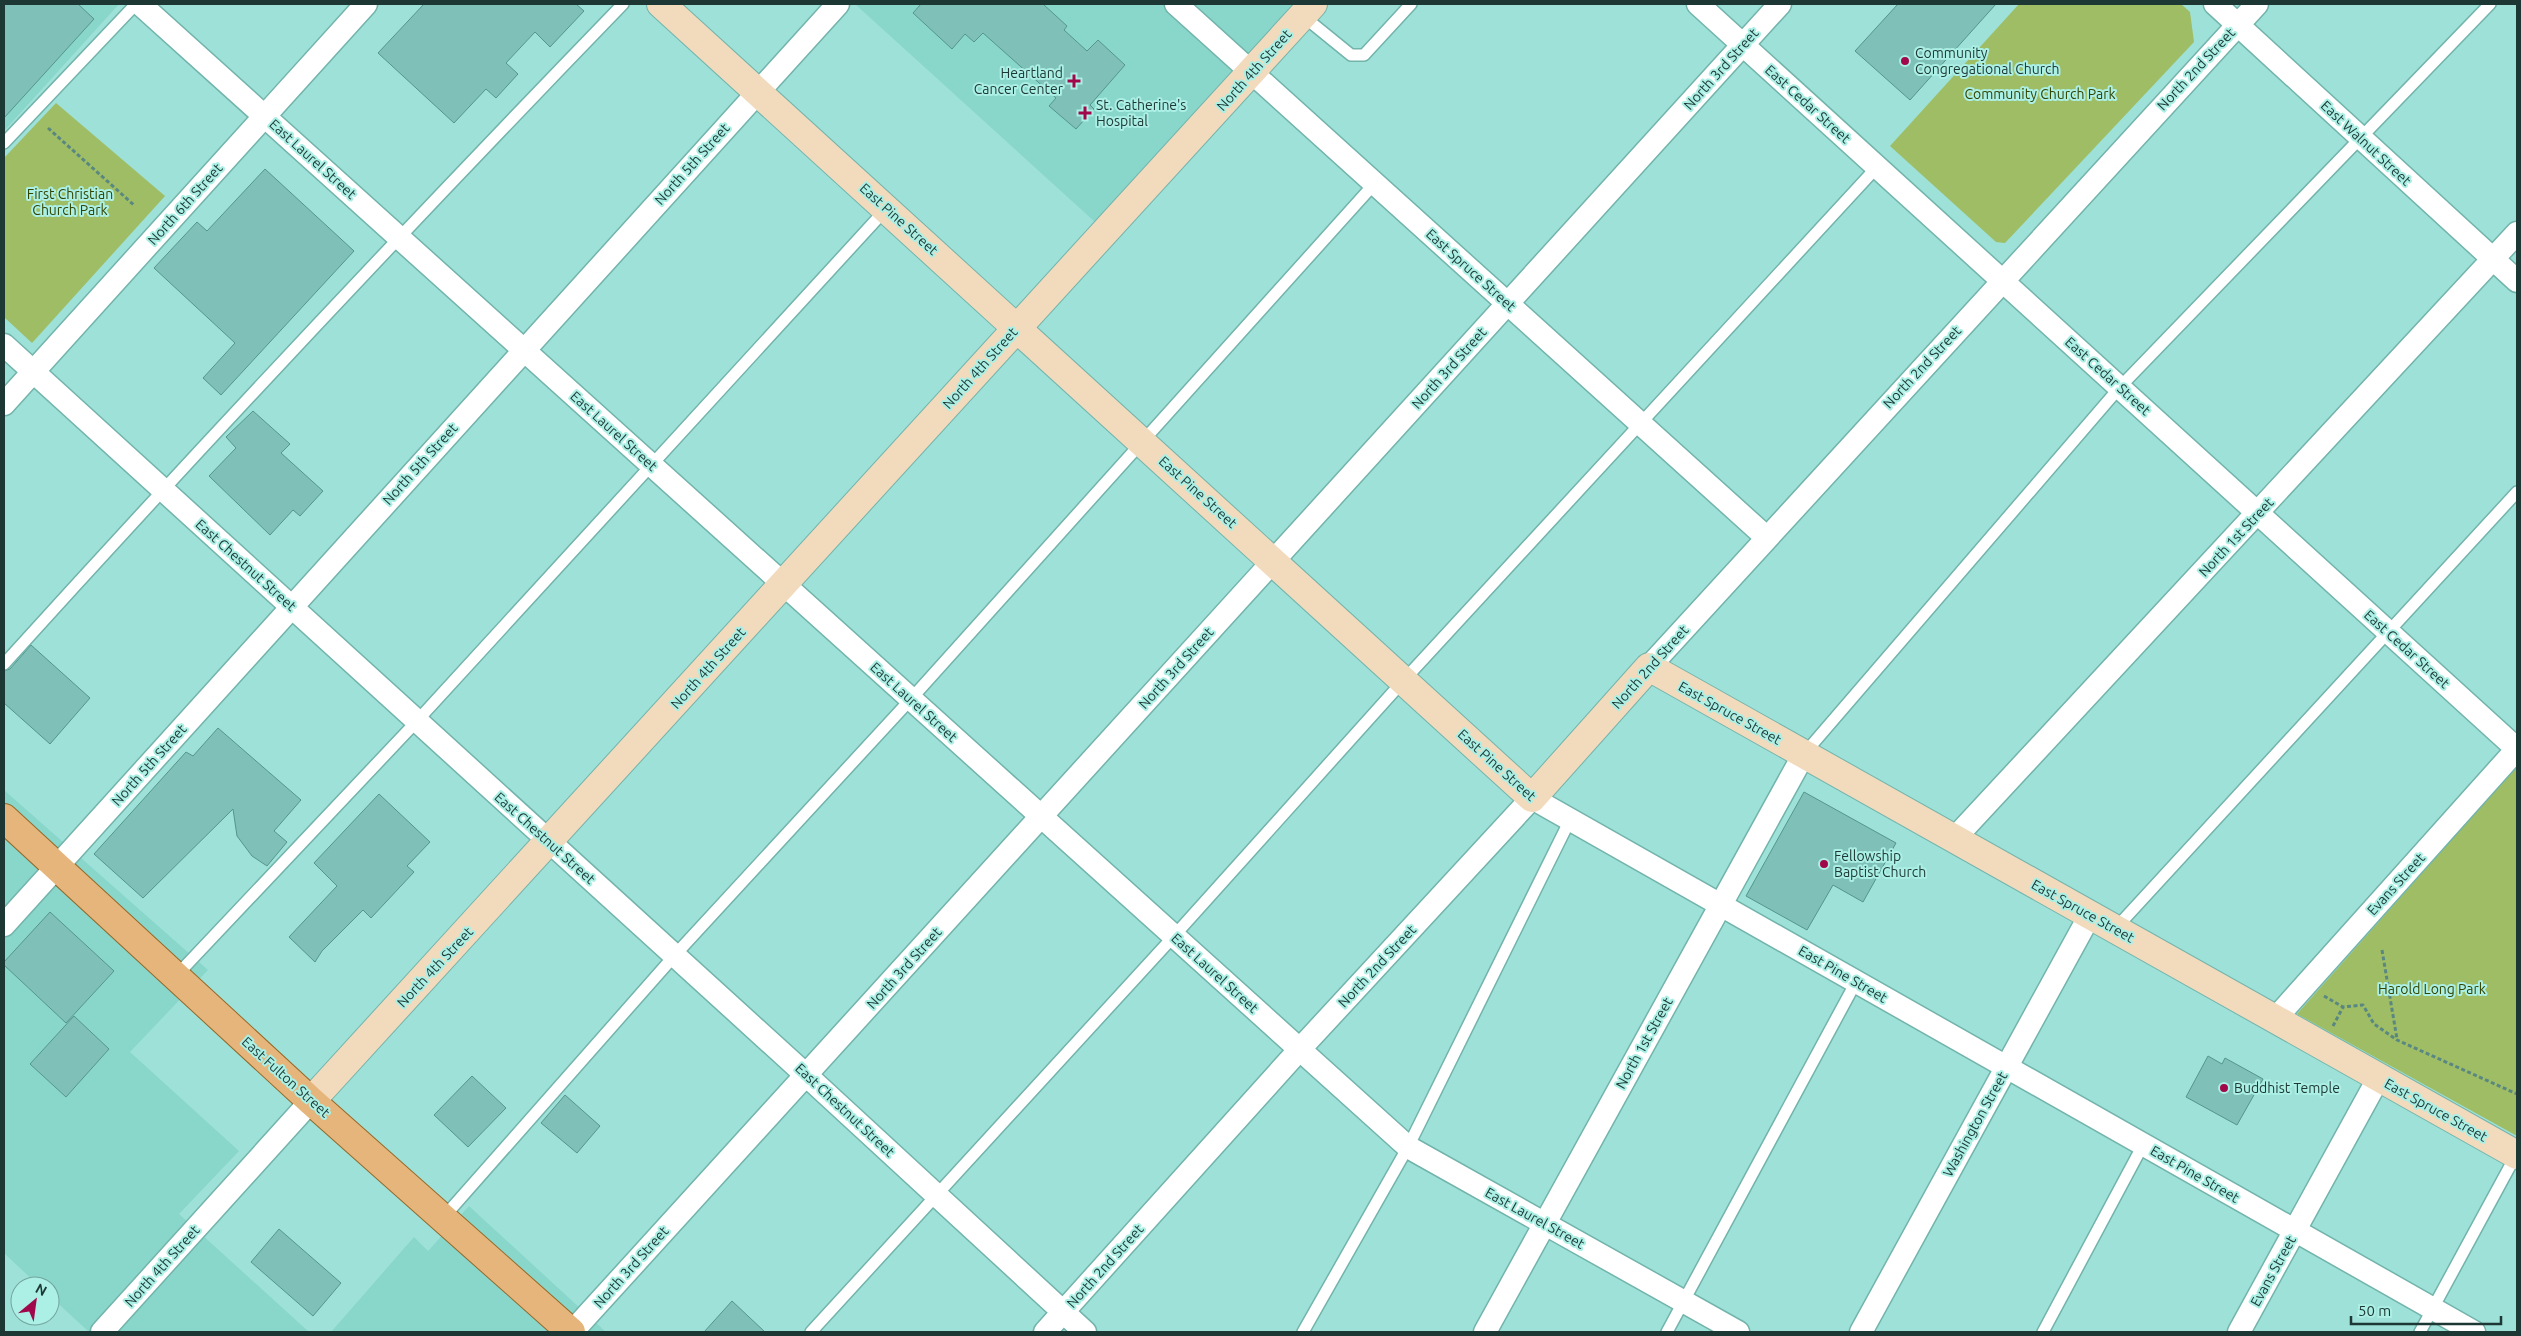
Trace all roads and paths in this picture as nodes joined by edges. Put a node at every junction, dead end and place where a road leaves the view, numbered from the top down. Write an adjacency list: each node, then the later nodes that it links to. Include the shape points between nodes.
1 (136, 4): 22 (lane)
2 (140, 4): 19 (street, East Laurel Street)
3 (366, 4): 19 (street, North 6th Street)
4 (622, 4): 28 (lane)
5 (661, 4): 18 (street, East Pine Street)
6 (838, 4): 18 (street, North 5th Street)
7 (1176, 4): 17 (street, East Spruce Street)
8 (1411, 4): 14 (lane, via 1364,55 1351,55)
9 (1698, 4): 16 (street, East Cedar Street)
10 (1780, 4): 16 (street, North 3rd Street)
11 (2215, 4): 15 (street, East Walnut Street)
12 (2257, 4): 15 (street, North 2nd Street)
13 (2490, 4): 21 (lane)
14 (1308, 10): 17 (street, North 4th Street)
15 (2237, 24): 21 (street, East Walnut Street); 30 (street, North 2nd Street)
16 (1743, 45): 23 (street, East Cedar Street); 32 (street, North 3rd Street)
17 (1252, 72): 24 (street, East Spruce Street); 33 (street, North 4th Street)
18 (758, 91): 26 (street, East Pine Street); 35 (street, North 5th Street)
19 (264, 116): 28 (street, East Laurel Street); 36 (street, North 6th Street)
20 (48, 128): 25 (path)
21 (2361, 138): 29 (street, East Walnut Street); 37 (lane)
22 (4, 143)
23 (1877, 167): 30 (street, East Cedar Street); 39 (lane)
24 (1375, 183): 32 (street, East Spruce Street); 40 (lane)
25 (135, 206)
26 (886, 208): 33 (street, East Pine Street); 41 (lane)
27 (2517, 233): 29 (street, North 1st Street)
28 (398, 236): 35 (street, East Laurel Street); 42 (lane)
29 (2494, 260): 31 (street, East Walnut Street); 44 (street, North 1st Street)
30 (2002, 280): 37 (street, East Cedar Street); 45 (street, North 2nd Street)
31 (2517, 281)
32 (1508, 303): 39 (street, East Spruce Street); 46 (street, North 3rd Street)
33 (1017, 327): 40 (street, East Pine Street); 47 (street, North 4th Street)
34 (4, 345): 36 (street, East Chestnut Street)
35 (524, 349): 41 (street, East Laurel Street); 48 (street, North 5th Street)
36 (33, 372): 38 (street, North 6th Street); 42 (street, East Chestnut Street)
37 (2120, 388): 44 (street, East Cedar Street); 56 (lane)
38 (4, 404)
39 (1641, 424): 45 (street, East Spruce Street); 52 (lane)
40 (1142, 440): 46 (street, East Pine Street); 53 (lane)
41 (652, 465): 47 (street, East Laurel Street); 54 (lane)
42 (162, 489): 48 (street, East Chestnut Street); 50 (lane)
43 (2517, 492): 49 (lane)
44 (2258, 513): 49 (street, East Cedar Street); 61 (street, North 1st Street)
45 (1766, 537): 51 (street, North 2nd Street)
46 (1274, 561): 52 (street, East Pine Street); 58 (street, North 3rd Street)
47 (784, 584): 53 (street, East Laurel Street); 62 (street, North 4th Street)
48 (291, 606): 54 (street, East Chestnut Street); 63 (street, North 5th Street)
49 (2389, 632): 55 (street, East Cedar Street); 67 (lane)
50 (4, 664)
51 (1649, 668): 56 (street, East Spruce Street); 57 (street, North 2nd Street)
52 (1404, 680): 57 (street, East Pine Street); 68 (lane)
53 (911, 699): 58 (street, East Laurel Street); 70 (lane)
54 (417, 721): 62 (street, East Chestnut Street); 71 (lane)
55 (2517, 749): 73 (street, Evans Street)
56 (1804, 754): 61 (street, East Spruce Street); 64 (street, North 1st Street)
57 (1532, 798): 60 (street, East Pine Street); 76 (street, North 2nd Street)
58 (1041, 816): 68 (street, East Laurel Street); 78 (street, North 3rd Street)
59 (4, 818): 63 (main road, East Fulton Street)
60 (1570, 820): 64 (street, East Pine Street); 83 (lane)
61 (1954, 839): 65 (street, East Spruce Street)
62 (550, 842): 70 (street, East Chestnut Street); 81 (street, North 4th Street)
63 (57, 867): 66 (street, North 5th Street); 71 (main road, East Fulton Street)
64 (1721, 905): 72 (street, East Pine Street); 87 (street, North 1st Street)
65 (2090, 915): 67 (street, East Spruce Street); 77 (street, Washington Street)
66 (4, 925)
67 (2115, 929): 74 (street, East Spruce Street)
68 (1174, 936): 76 (street, East Laurel Street); 85 (lane)
69 (2382, 950): 75 (path)
70 (675, 955): 78 (street, East Chestnut Street); 86 (lane)
71 (176, 976): 81 (main road, East Fulton Street)
72 (1856, 982): 77 (street, East Pine Street); 89 (lane)
73 (2305, 986): 74 (street, Evans Street); 75 (path, via 2343,1007 2363,1005 2374,1024)
74 (2275, 1019): 79 (street, East Spruce Street)
75 (2397, 1040): 80 (path)
76 (1300, 1050): 83 (street, East Laurel Street); 91 (street, North 2nd Street)
77 (2006, 1067): 82 (street, East Pine Street); 101 (street, Washington Street)
78 (806, 1075): 85 (street, East Chestnut Street); 93 (street, North 3rd Street)
79 (2379, 1078): 84 (street, East Spruce Street); 88 (street, Evans Street)
80 (2517, 1094)
81 (312, 1100): 86 (main road, East Fulton Street); 92 (street, North 4th Street)
82 (2143, 1145): 88 (street, East Pine Street); 102 (lane)
83 (1408, 1147): 87 (street, East Laurel Street); 97 (lane)
84 (2517, 1155): 90 (lane)
85 (938, 1196): 91 (street, East Chestnut Street); 94 (lane)
86 (443, 1218): 93 (main road, East Fulton Street)
87 (1545, 1224): 89 (street, East Laurel Street); 98 (street, North 1st Street)
88 (2295, 1231): 90 (street, East Pine Street); 103 (street, Evans Street)
89 (1684, 1302): 99 (lane); 100 (street, East Laurel Street)
90 (2433, 1309): 104 (lane); 105 (street, East Pine Street)
91 (1064, 1312): 95 (street, North 2nd Street); 96 (street, East Chestnut Street)
92 (102, 1332)
93 (572, 1332)
94 (811, 1332)
95 (1046, 1332)
96 (1085, 1332)
97 (1303, 1332)
98 (1485, 1332)
99 (1667, 1332)
100 (1738, 1332)
101 (1860, 1332)
102 (2043, 1332)
103 (2239, 1332)
104 (2420, 1332)
105 (2474, 1332)

